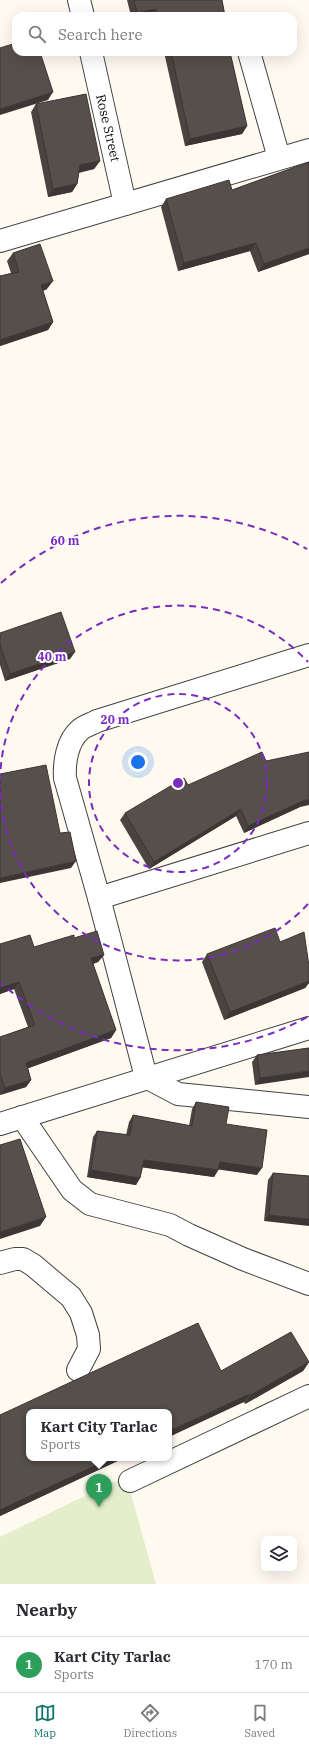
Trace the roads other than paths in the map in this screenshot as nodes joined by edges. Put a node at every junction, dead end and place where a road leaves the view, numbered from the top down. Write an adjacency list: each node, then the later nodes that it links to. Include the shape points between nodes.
1 (79, 0): 2 (street)
2 (82, 12)
3 (92, 56): 7 (street, Rose Street)
4 (250, 56): 6 (street)
5 (309, 150): 6 (street)
6 (279, 158): 7 (street)
7 (125, 204): 8 (street)
8 (0, 241)
9 (309, 655): 11 (street, via 97,721 79,730 64,761 64,778)
10 (309, 833): 11 (street)
11 (99, 898): 13 (street)
12 (309, 1028): 13 (street)
13 (146, 1077): 14 (street, via 178,1094); 15 (street)
14 (309, 1107)
15 (22, 1116): 16 (street); 18 (street, via 72,1190 90,1204 170,1225 243,1259)
16 (0, 1124)
17 (0, 1263): 19 (street, via 23,1259 70,1297 81,1313 88,1335 88,1349)
18 (309, 1284)
19 (78, 1370)
20 (309, 1396): 21 (street)
21 (130, 1481)

